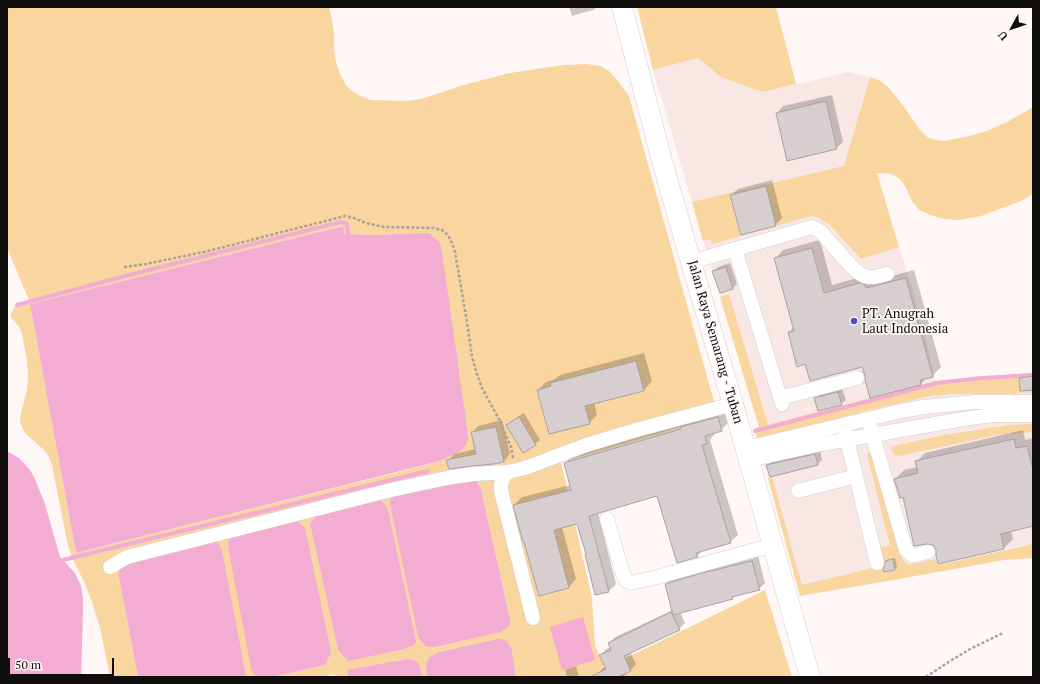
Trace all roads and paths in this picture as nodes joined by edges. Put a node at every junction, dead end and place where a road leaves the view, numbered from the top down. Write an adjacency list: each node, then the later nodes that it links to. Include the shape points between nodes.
1 (622, 7): 3 (highway, Jalan Raya Semarang - Tuban)
2 (735, 249): 3 (lane); 5 (lane, via 812,227 820,231 850,265 864,276); 6 (lane, via 781,401)
3 (691, 262): 8 (highway, Jalan Raya Semarang - Tuban)
4 (124, 268): 15 (path, via 204,252 345,216 384,227 442,230 448,235 455,252 476,374 511,447 513,458)
5 (887, 274)
6 (857, 378)
7 (1033, 402): 10 (lane, via 950,404 916,408)
8 (733, 404): 14 (highway, Jalan Raya Semarang - Tuban); 15 (lane, via 586,445)
9 (1033, 415): 12 (lane, via 993,415)
10 (868, 419): 11 (lane); 12 (lane)
11 (843, 426): 13 (lane); 14 (lane)
12 (873, 435): 13 (lane); 20 (lane, via 906,550 912,555)
13 (847, 439): 14 (lane); 16 (lane)
14 (748, 454): 19 (highway, Jalan Raya Semarang - Tuban)
15 (508, 472): 22 (lane, via 473,474 391,490 127,557); 23 (lane, via 501,484 501,491)
16 (856, 476): 17 (lane); 21 (lane)
17 (798, 491)
18 (607, 519): 19 (lane, via 623,574 631,583)
19 (773, 545): 25 (highway, Jalan Raya Semarang - Tuban)
20 (928, 552)
21 (877, 563)
22 (110, 567)
23 (533, 618)
24 (1003, 633): 26 (path, via 950,660)
25 (810, 677)
26 (926, 677)

